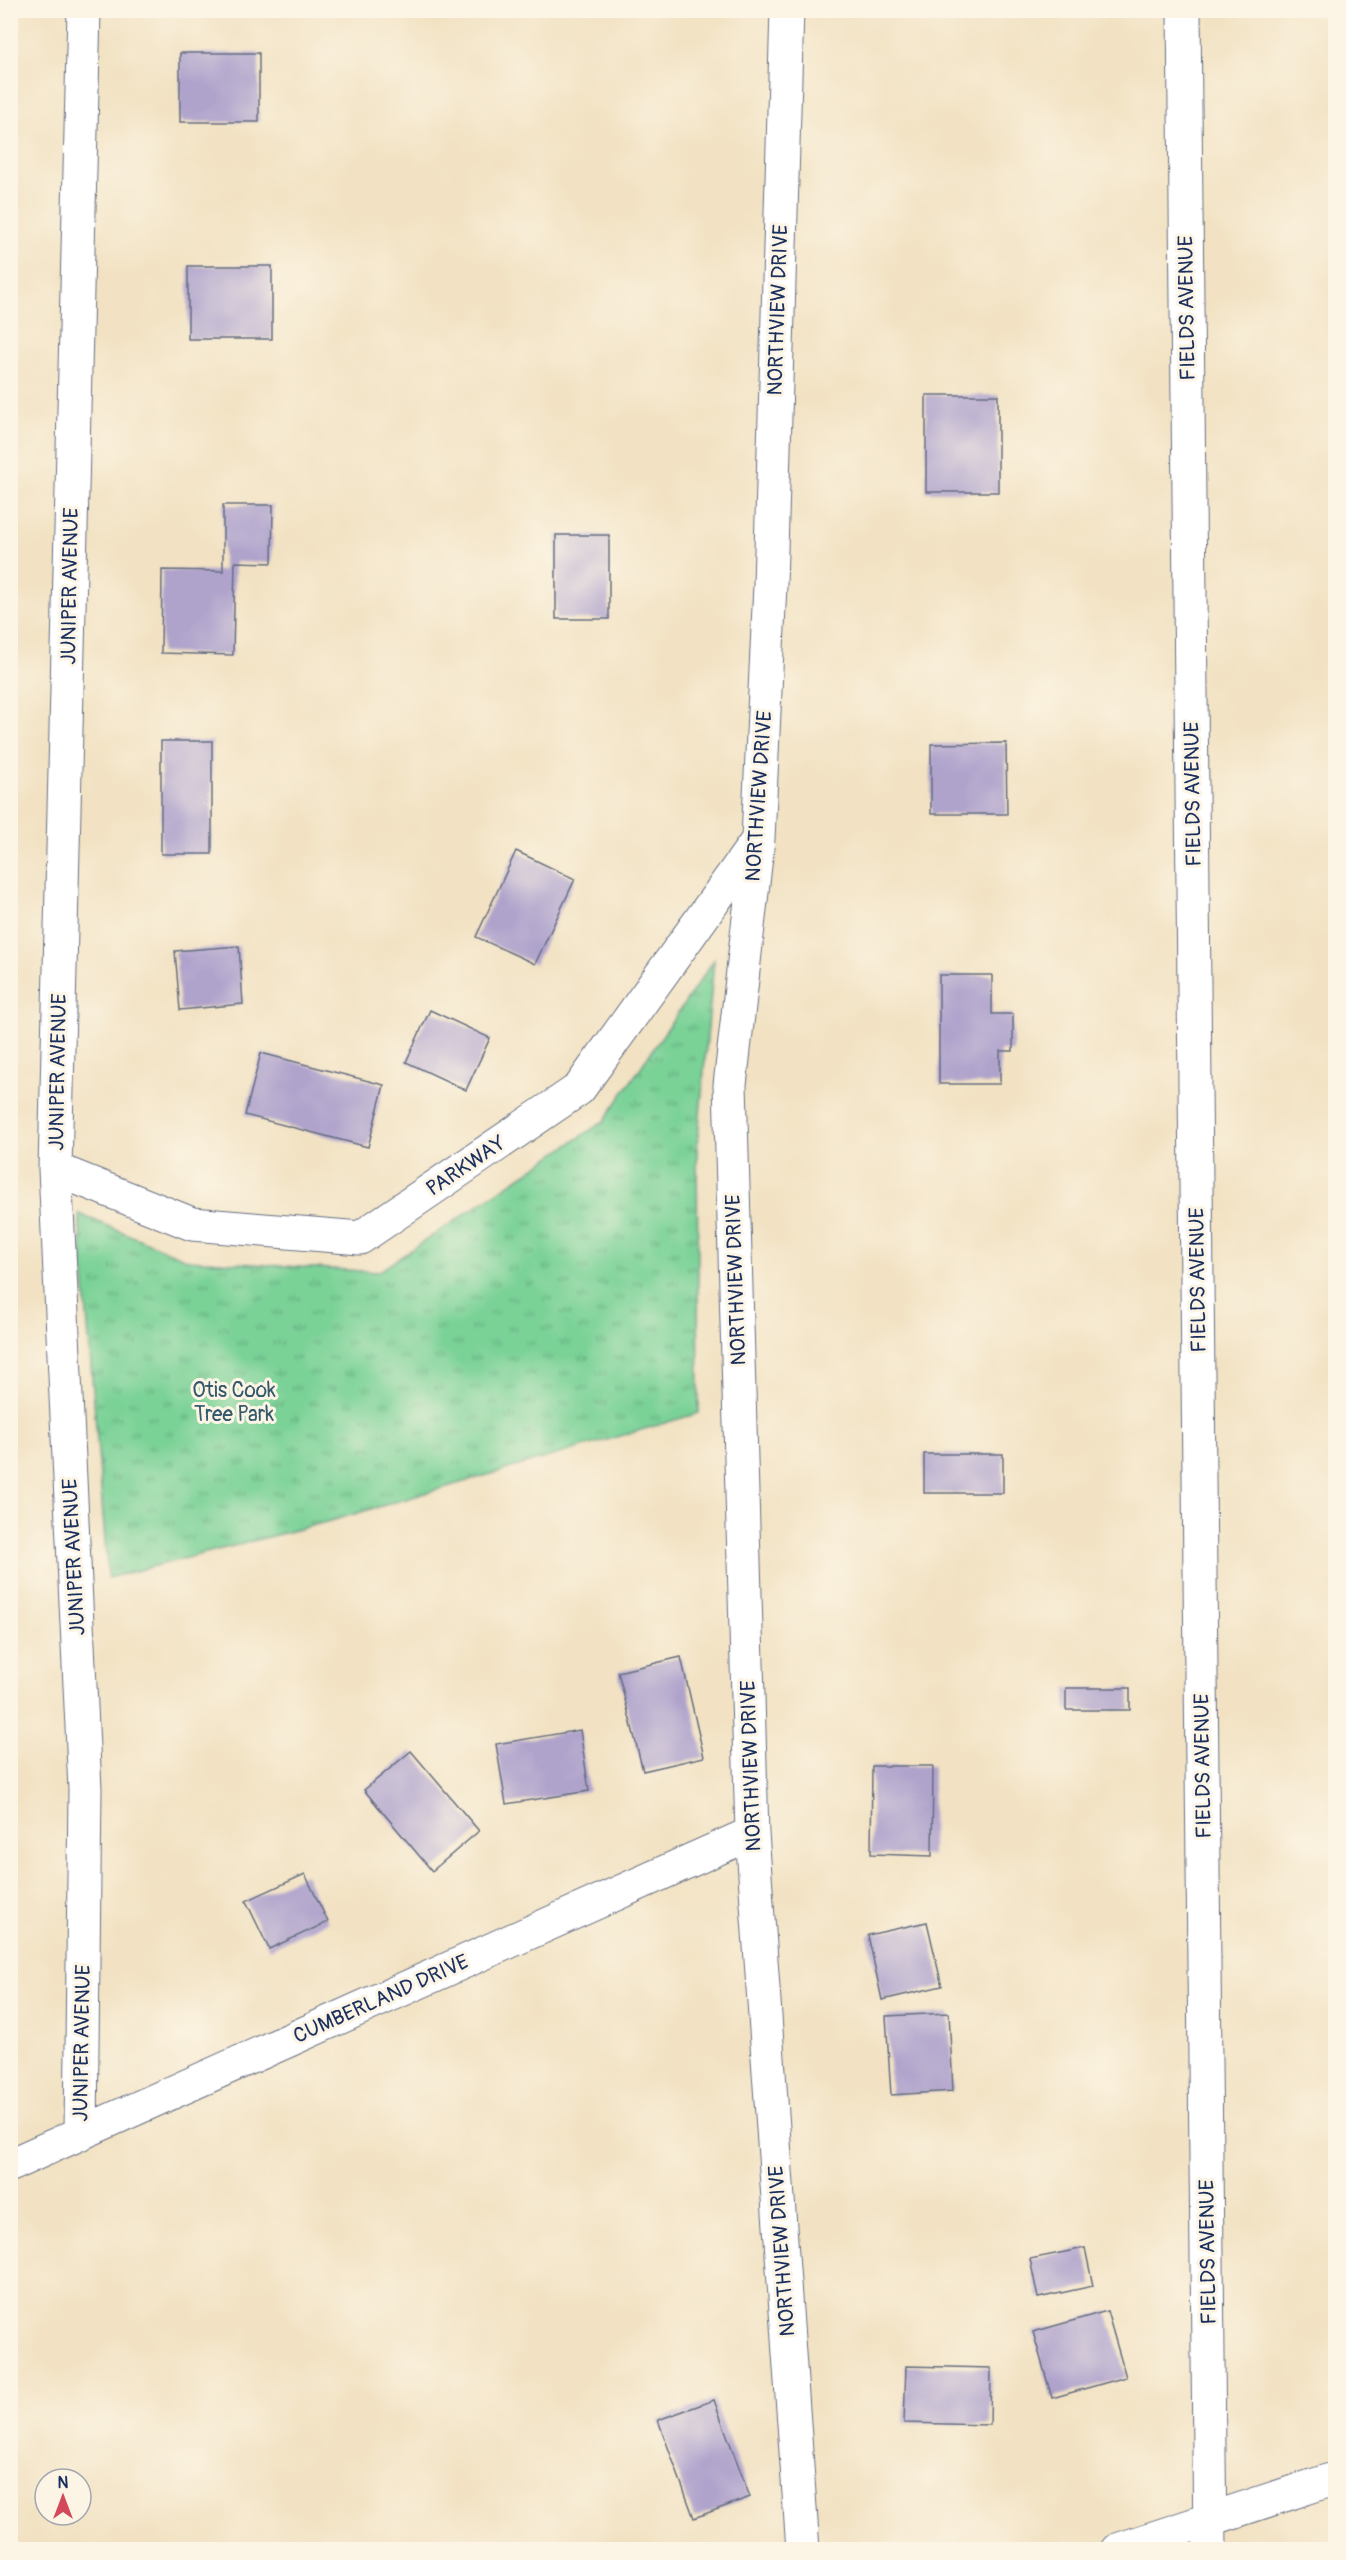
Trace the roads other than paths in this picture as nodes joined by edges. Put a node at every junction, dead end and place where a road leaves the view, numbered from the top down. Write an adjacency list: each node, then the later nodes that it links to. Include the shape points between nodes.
1 (84, 10): 5 (street, JUNIPER AVENUE)
2 (787, 10): 4 (street, NORTHVIEW DRIVE, via 770,585)
3 (1184, 10): 10 (street, FIELDS AVENUE)
4 (758, 839): 5 (street, PARKWAY, via 579,1089 360,1238 192,1224); 6 (street, NORTHVIEW DRIVE, via 730,1085)
5 (56, 1169): 7 (street, JUNIPER AVENUE, via 85,1789)
6 (752, 1833): 7 (street, CUMBERLAND DRIVE); 11 (street, NORTHVIEW DRIVE)
7 (81, 2133): 8 (street, CUMBERLAND DRIVE)
8 (10, 2166)
9 (1335, 2478): 10 (street)
10 (1211, 2534): 12 (street)
11 (803, 2550)
12 (1117, 2550)

